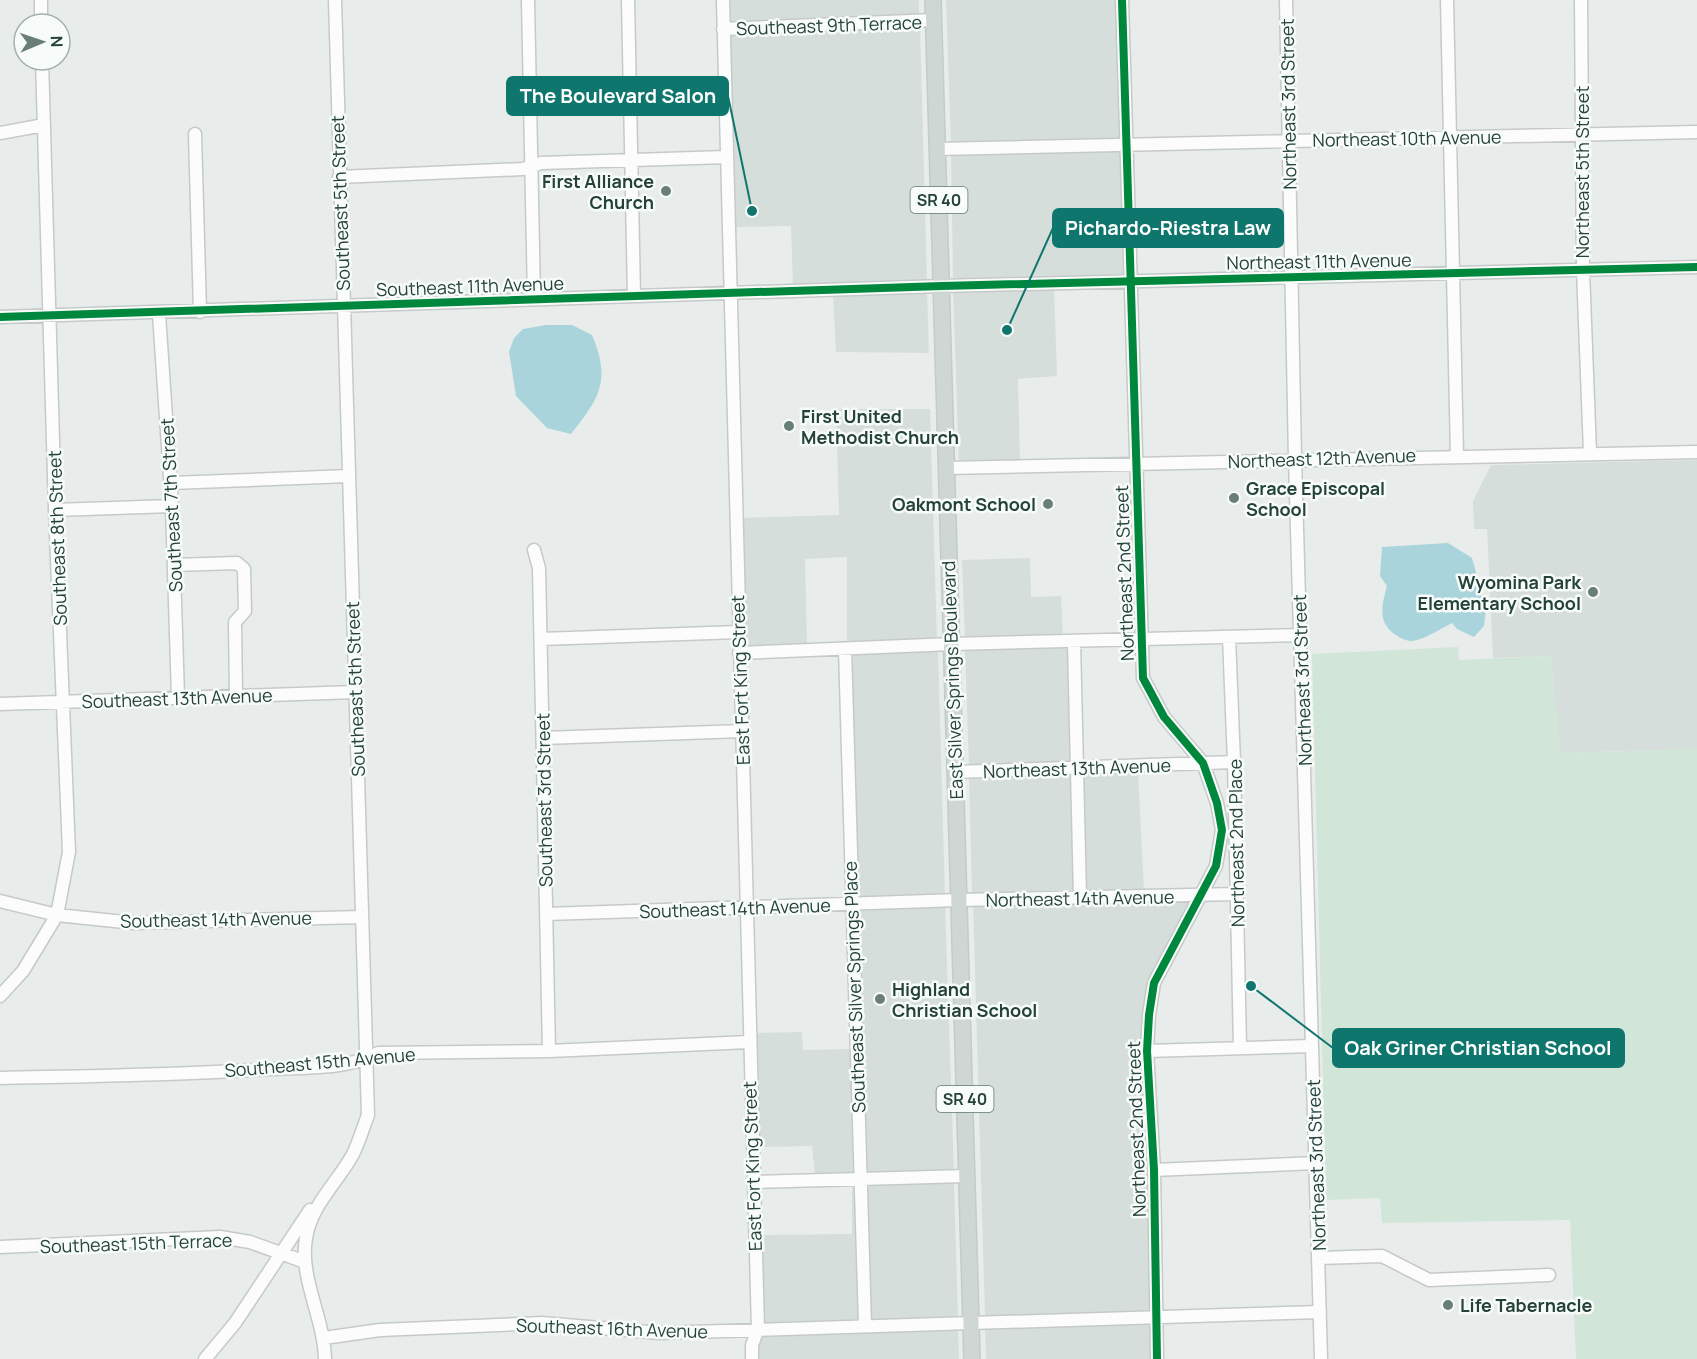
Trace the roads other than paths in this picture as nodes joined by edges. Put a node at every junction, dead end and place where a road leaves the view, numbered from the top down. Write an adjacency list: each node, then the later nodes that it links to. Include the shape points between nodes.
1 (335, 0): 25 (street, Southeast 5th Street)
2 (528, 0): 24 (street)
3 (628, 0): 23 (street)
4 (723, 0): 11 (street, East Fort King Street)
5 (933, 0): 10 (main road, East Silver Springs Boulevard / SR 40)
6 (1122, 0): 20 (street, Northeast 2nd Street)
7 (1286, 0): 19 (street, Northeast 3rd Street)
8 (1447, 0): 18 (street)
9 (1581, 0): 17 (street, Northeast 5th Street)
10 (934, 20): 11 (street, Southeast 9th Terrace); 21 (main road, East Silver Springs Boulevard / SR 40)
11 (723, 29): 22 (street, East Fort King Street)
12 (42, 72): 13 (street, Southeast 8th Street)
13 (44, 125): 15 (street); 38 (street, Southeast 8th Street)
14 (1697, 132): 17 (street, Northeast 10th Avenue)
15 (0, 133)
16 (195, 134): 36 (street)
17 (1582, 134): 18 (street, Northeast 10th Avenue); 27 (street, Northeast 5th Street)
18 (1450, 136): 19 (street, Northeast 10th Avenue); 28 (street)
19 (1289, 141): 20 (street, Northeast 10th Avenue); 29 (street, Northeast 3rd Street)
20 (1126, 146): 21 (street, Northeast 10th Avenue); 30 (street, Northeast 2nd Street)
21 (938, 149): 31 (main road, East Silver Springs Boulevard / SR 40)
22 (726, 157): 23 (street); 32 (street, East Fort King Street)
23 (630, 161): 24 (street, via 541,163); 33 (street)
24 (532, 168): 25 (street); 34 (street)
25 (339, 177): 35 (street, Southeast 5th Street)
26 (1697, 267): 27 (street, Northeast 11th Avenue)
27 (1583, 270): 28 (street, Northeast 11th Avenue); 40 (street, Northeast 5th Street)
28 (1454, 273): 29 (street, Northeast 11th Avenue); 42 (street)
29 (1292, 275): 30 (street, Northeast 11th Avenue); 43 (street, Northeast 3rd Street)
30 (1130, 282): 31 (street, Northeast 11th Avenue); 44 (street, Northeast 2nd Street)
31 (942, 286): 32 (street, Southeast 11th Avenue); 45 (main road, East Silver Springs Boulevard / SR 40)
32 (730, 293): 33 (street, Southeast 11th Avenue); 52 (street, East Fort King Street)
33 (634, 295): 34 (street, Southeast 11th Avenue)
34 (534, 298): 35 (street, Southeast 11th Avenue)
35 (343, 307): 36 (street, Southeast 11th Avenue); 46 (street, Southeast 5th Street)
36 (200, 312): 37 (street, Southeast 11th Avenue)
37 (159, 314): 38 (street, Southeast 11th Avenue); 47 (street, Southeast 7th Street)
38 (51, 315): 39 (street, Southeast 11th Avenue); 49 (street, Southeast 8th Street)
39 (0, 317)
40 (1590, 452): 41 (street, Northeast 12th Avenue); 42 (street, Northeast 12th Avenue)
41 (1697, 452)
42 (1457, 455): 43 (street, Northeast 12th Avenue)
43 (1294, 459): 44 (street, Northeast 12th Avenue); 53 (street, Northeast 3rd Street)
44 (1136, 464): 45 (street, Northeast 12th Avenue); 56 (street, Northeast 2nd Street)
45 (946, 468): 58 (main road, East Silver Springs Boulevard / SR 40)
46 (348, 476): 47 (street); 61 (street, Southeast 5th Street)
47 (171, 483): 48 (street, Southeast 7th Street)
48 (172, 506): 49 (street); 51 (street, Southeast 7th Street)
49 (55, 510): 64 (street, Southeast 8th Street)
50 (534, 550): 55 (street, Southeast 3rd Street, via 539,568)
51 (174, 565): 62 (street, via 237,563 244,569 245,611 235,622); 63 (street, Southeast 7th Street)
52 (739, 632): 55 (street); 60 (street, East Fort King Street)
53 (1301, 635): 54 (street); 86 (street, Northeast 3rd Street)
54 (1228, 637): 56 (street); 68 (street, Northeast 2nd Place)
55 (541, 639): 67 (street, Southeast 3rd Street)
56 (1141, 640): 57 (street); 69 (street, Northeast 2nd Street, via 1143,678 1164,717)
57 (1074, 642): 58 (street); 70 (street)
58 (952, 644): 59 (street); 71 (main road, East Silver Springs Boulevard / SR 40)
59 (845, 649): 60 (street); 79 (street, Southeast Silver Springs Place)
60 (739, 653): 66 (street, East Fort King Street)
61 (355, 692): 62 (street, Southeast 13th Avenue); 83 (street, Southeast 5th Street)
62 (236, 696): 63 (street, Southeast 13th Avenue)
63 (178, 697): 64 (street, Southeast 13th Avenue)
64 (64, 702): 65 (street, Southeast 13th Avenue); 81 (street, Southeast 8th Street, via 69,852)
65 (0, 704)
66 (742, 731): 67 (street); 80 (street, East Fort King Street)
67 (544, 738): 82 (street, Southeast 3rd Street)
68 (1234, 762): 69 (street, Northeast 13th Avenue); 72 (street, Northeast 2nd Place)
69 (1203, 763): 70 (street, Northeast 13th Avenue); 73 (street, Northeast 2nd Street)
70 (1078, 768): 71 (street, Northeast 13th Avenue); 76 (street)
71 (955, 772): 77 (main road, East Silver Springs Boulevard / SR 40)
72 (1236, 826): 73 (street); 74 (street, Northeast 2nd Place)
73 (1221, 827): 75 (street, Northeast 2nd Street, via 1216,866)
74 (1237, 894): 75 (street, Northeast 14th Avenue); 87 (street, Northeast 2nd Place)
75 (1202, 896): 76 (street, Northeast 14th Avenue); 89 (street, Northeast 2nd Street, via 1154,983)
76 (1080, 897): 77 (street, Northeast 14th Avenue)
77 (959, 900): 79 (street, Southeast 14th Avenue); 94 (main road, East Silver Springs Boulevard / SR 40)
78 (0, 901): 81 (street, Southeast 14th Avenue)
79 (851, 904): 80 (street, Southeast 14th Avenue); 95 (street, Southeast Silver Springs Place)
80 (747, 908): 82 (street, Southeast 14th Avenue); 85 (street, East Fort King Street)
81 (57, 915): 83 (street, Southeast 14th Avenue, via 134,922); 84 (street, Southeast 8th Street, via 23,971)
82 (547, 915): 88 (street, Southeast 3rd Street)
83 (362, 917): 90 (street, Southeast 5th Street)
84 (0, 996)
85 (749, 1042): 88 (street, Southeast 15th Avenue); 96 (street, East Fort King Street)
86 (1312, 1046): 87 (street); 92 (street, Northeast 3rd Street)
87 (1240, 1048): 89 (street)
88 (549, 1051): 90 (street, Southeast 15th Avenue, via 378,1053)
89 (1147, 1051): 93 (street, Northeast 2nd Street)
90 (365, 1060): 91 (street, Southeast 15th Avenue, via 225,1072); 97 (street, Southeast 5th Street, via 368,1115 352,1154)
91 (0, 1078)
92 (1316, 1163): 93 (street); 100 (street, Northeast 3rd Street)
93 (1154, 1170): 104 (street, Northeast 2nd Street)
94 (967, 1176): 95 (street); 105 (main road, East Silver Springs Boulevard / SR 40)
95 (860, 1178): 96 (street); 106 (street, Southeast Silver Springs Place)
96 (753, 1182): 107 (street, East Fort King Street)
97 (322, 1200): 99 (street, via 310,1209); 101 (street, Southeast 5th Street, via 306,1237)
98 (0, 1247): 99 (street, Southeast 15th Terrace, via 220,1237 250,1242)
99 (280, 1255): 101 (street, Southeast 15th Terrace); 109 (street)
100 (1319, 1258): 102 (street, via 1382,1257 1429,1280); 103 (street, Northeast 3rd Street)
101 (305, 1262): 108 (street, Southeast 5th Street)
102 (1549, 1275)
103 (1320, 1312): 104 (street, Southeast 16th Avenue); 114 (street, Northeast 3rd Street)
104 (1156, 1317): 105 (street, Southeast 16th Avenue); 113 (street, Northeast 2nd Street)
105 (971, 1322): 106 (street, Southeast 16th Avenue); 112 (main road, East Silver Springs Boulevard / SR 40)
106 (865, 1326): 107 (street, Southeast 16th Avenue)
107 (758, 1329): 108 (street, Southeast 16th Avenue, via 660,1333 542,1323 380,1330); 111 (street, East Fort King Street)
108 (324, 1338): 110 (street, Southeast 5th Street)
109 (206, 1359)
110 (325, 1359)
111 (752, 1359)
112 (972, 1359)
113 (1157, 1359)
114 (1321, 1359)

